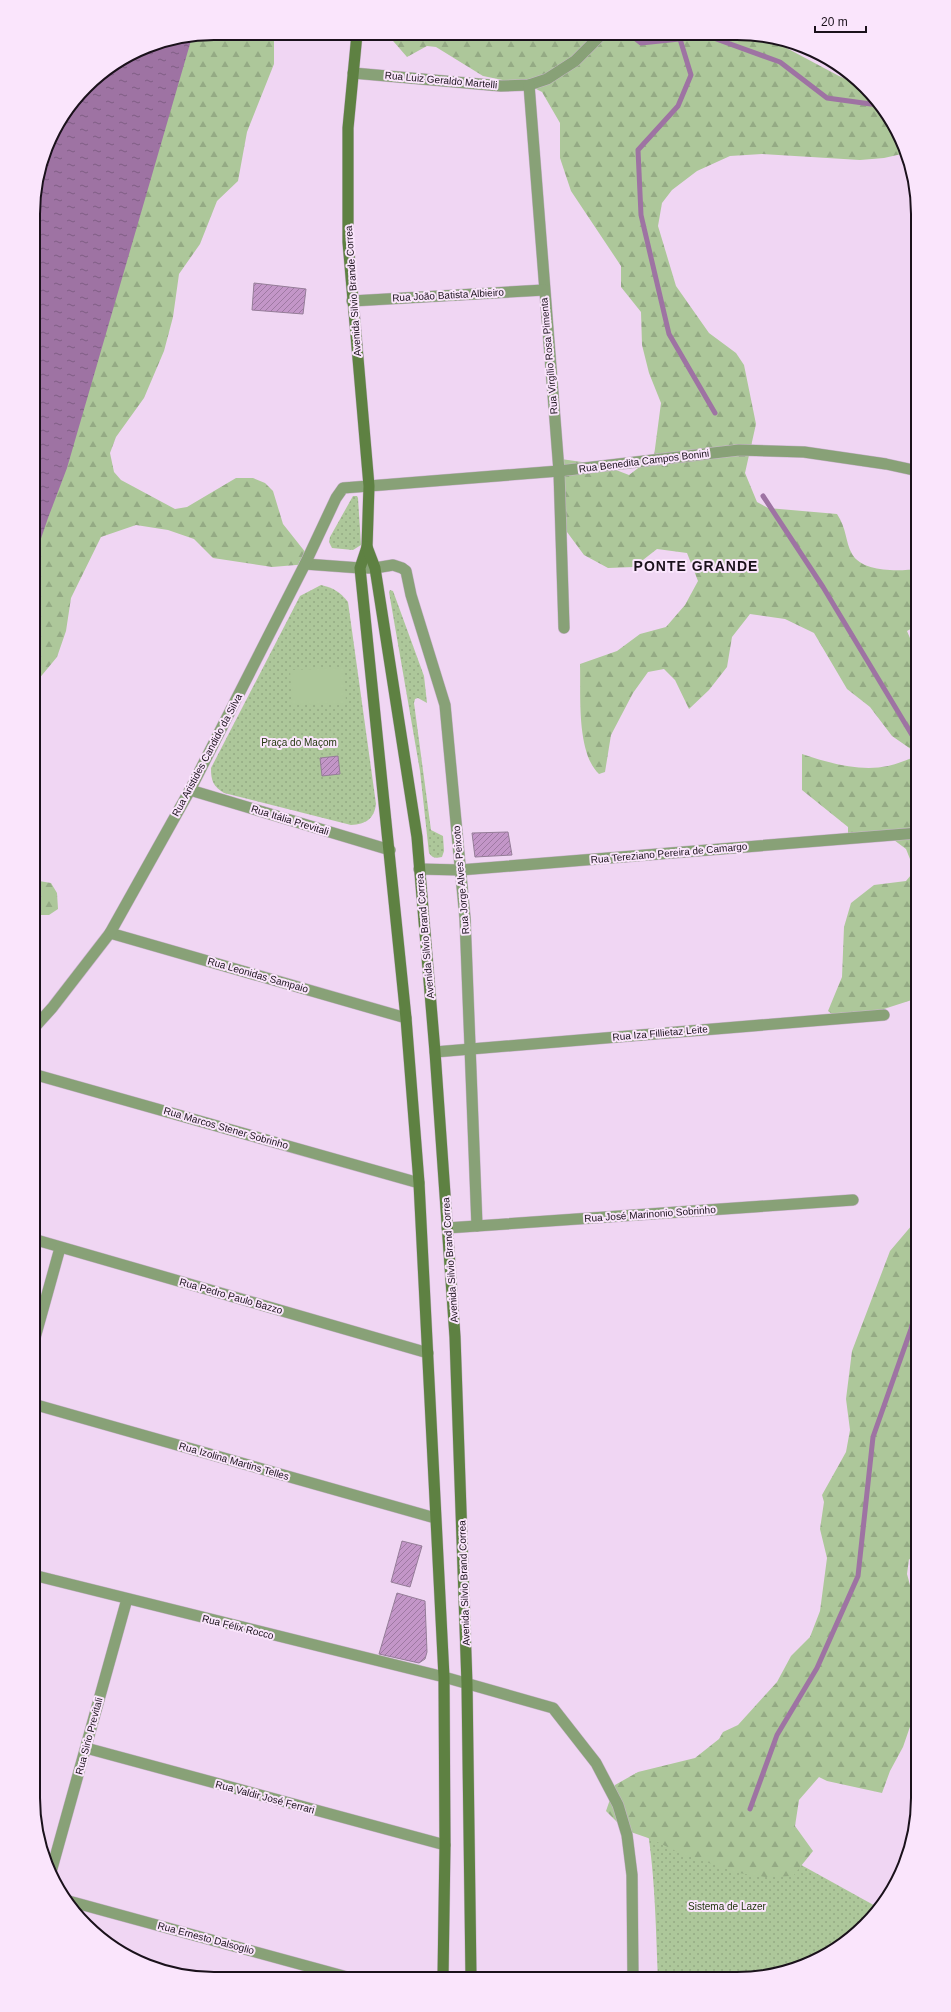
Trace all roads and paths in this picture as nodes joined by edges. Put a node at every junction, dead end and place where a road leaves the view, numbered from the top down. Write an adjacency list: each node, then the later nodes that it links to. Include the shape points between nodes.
1 (356, 40): 3 (main road, Avenida Silvio Brande Correa)
2 (596, 40): 4 (street, Rua Luiz Geraldo Martelli, via 576,61 547,79)
3 (352, 73): 4 (street, Rua Luiz Geraldo Martelli, via 501,86); 6 (main road, Avenida Silvio Brande Correa, via 348,242)
4 (529, 85): 5 (street, Rua Virgílio Rosa Pimenta)
5 (544, 290): 6 (street, Rua João Batista Albieiro); 8 (street, Rua Virgílio Rosa Pimenta)
6 (352, 301): 9 (main road, Avenida Silvio Brande Correa)
7 (911, 469): 8 (street, Rua Benedita Campos Bonini, via 804,452 739,450)
8 (559, 471): 9 (street, Rua Benedita Campos Bonini); 14 (street, Rua Virgílio Rosa Pimenta)
9 (369, 486): 10 (main road, Avenida Silvio Brande Correa); 11 (street, Rua Aristides Candido da Silva, via 343,488)
10 (367, 547): 12 (main road); 13 (main road, Avenida Silvio Brand Correa)
11 (305, 564): 12 (street, Rua Jorge Alves Peixoto); 15 (street, Rua Aristides Candido da Silva)
12 (360, 568): 13 (street, Rua Jorge Alves Peixoto); 17 (main road)
13 (375, 568): 18 (main road, Avenida Silvio Brand Correa, via 417,837); 19 (street, Rua Jorge Alves Peixoto, via 397,566 406,571 411,596 445,705)
14 (564, 628)
15 (190, 790): 17 (street, Rua Itália Previtali); 20 (street, Rua Aristides Candido da Silva)
16 (911, 834): 19 (street, Rua Tereziano Pereira de Camargo)
17 (390, 850): 22 (main road)
18 (419, 869): 19 (street, Rua Tereziano Pereira de Camargo); 25 (main road, Avenida Silvio Brand Correa)
19 (460, 870): 24 (street, Rua Jorge Alves Peixoto, via 465,918)
20 (110, 932): 22 (street, Rua Leonidas Sampaio); 23 (street, Rua Aristides Candido da Silva)
21 (884, 1015): 24 (street, Rua Iza Fillietaz Leite)
22 (406, 1018): 27 (main road)
23 (40, 1021)
24 (471, 1049): 25 (street, Rua Iza Fillietaz Leite); 29 (street, Rua Jorge Alves Peixoto)
25 (435, 1052): 30 (main road, Avenida Silvio Brand Correa)
26 (40, 1076): 27 (street, Rua Marcos Stener Sobrinho)
27 (419, 1183): 34 (main road)
28 (853, 1200): 29 (street, Rua José Marinonio Sobrinho)
29 (477, 1226): 30 (street, Rua José Marinonio Sobrinho)
30 (447, 1228): 40 (main road, Avenida Silvio Brand Correa, via 455,1337)
31 (40, 1241): 32 (street, Rua Pedro Paulo Bazzo)
32 (60, 1248): 33 (street); 34 (street, Rua Pedro Paulo Bazzo)
33 (40, 1320)
34 (428, 1353): 36 (main road)
35 (40, 1406): 36 (street, Rua Izolina Martins Telles)
36 (435, 1518): 39 (main road)
37 (40, 1577): 38 (street, Rua Félix Rocco)
38 (127, 1599): 39 (street, Rua Félix Rocco); 41 (street, Rua Sirio Previtali)
39 (444, 1677): 40 (street, Rua Félix Rocco); 42 (main road)
40 (467, 1684): 47 (main road, Avenida Silvio Brand Correa); 48 (street, Rua Félix Rocco, via 553,1708 596,1763 618,1805 627,1835 632,1875)
41 (86, 1748): 42 (street, Rua Valdir José Ferrari); 43 (street, Rua Sirio Previtali)
42 (445, 1845): 46 (main road)
43 (53, 1864)
44 (75, 1903): 45 (street, Rua Ernesto Dalsoglio)
45 (330, 1972)
46 (443, 1972)
47 (471, 1972)
48 (633, 1972)

